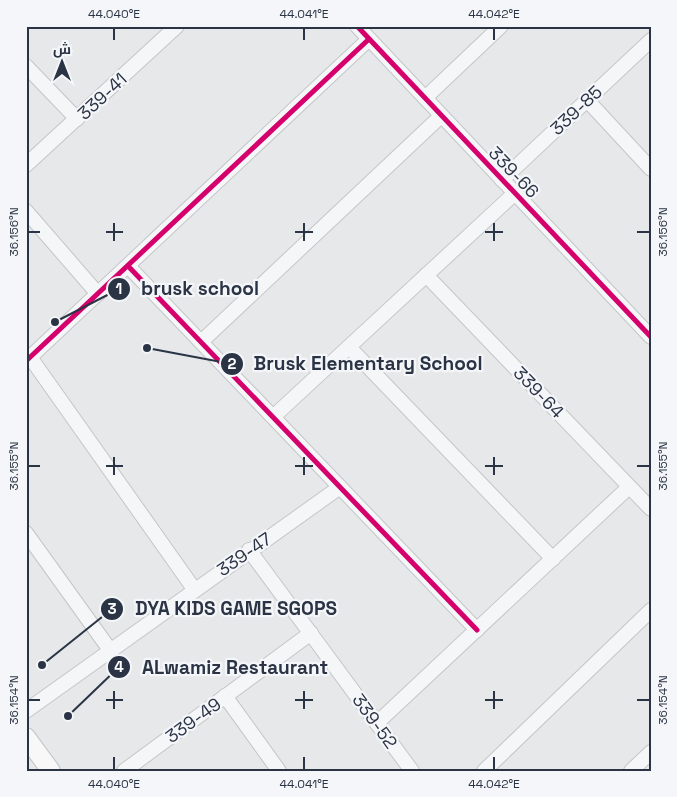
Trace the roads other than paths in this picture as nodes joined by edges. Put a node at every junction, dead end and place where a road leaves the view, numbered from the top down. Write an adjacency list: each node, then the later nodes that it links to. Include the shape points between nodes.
1 (357, 26): 4 (street, 339-66)
2 (501, 26): 7 (street)
3 (171, 28): 10 (street, 339-41)
4 (369, 39): 7 (street, 339-66); 16 (street)
5 (651, 40): 8 (street, 339-85)
6 (26, 66): 10 (street)
7 (425, 98): 9 (street, 339-66)
8 (587, 100): 12 (street); 13 (street, 339-85)
9 (442, 116): 13 (street, 339-66); 20 (street)
10 (76, 119): 11 (street, 339-41)
11 (26, 165)
12 (651, 169)
13 (502, 180): 14 (street, 339-66)
14 (515, 193): 17 (street); 19 (street, 339-66)
15 (26, 212): 18 (street)
16 (128, 266): 18 (street); 20 (street)
17 (426, 275): 21 (street); 25 (street, 339-64)
18 (98, 294): 22 (street)
19 (651, 337)
20 (201, 342): 23 (street)
21 (348, 347): 23 (street); 29 (street)
22 (28, 359): 30 (street)
23 (273, 417): 24 (street)
24 (340, 487): 28 (street, 339-47); 32 (street)
25 (629, 487): 26 (street, 339-64); 29 (street)
26 (650, 506)
27 (26, 533): 34 (street)
28 (249, 550): 30 (street, 339-47); 33 (street, 339-52)
29 (553, 559): 32 (street)
30 (194, 589): 34 (street, 339-47)
31 (649, 616): 44 (street)
32 (477, 630): 37 (street)
33 (311, 633): 35 (street, 339-49); 37 (street, 339-52)
34 (110, 650): 36 (street, 339-47)
35 (225, 696): 41 (street, 339-49); 42 (street)
36 (26, 711)
37 (377, 723): 43 (street, 339-52)
38 (26, 737): 40 (main road)
39 (651, 752): 45 (street)
40 (51, 771)
41 (124, 771)
42 (279, 771)
43 (412, 771)
44 (484, 771)
45 (631, 771)

